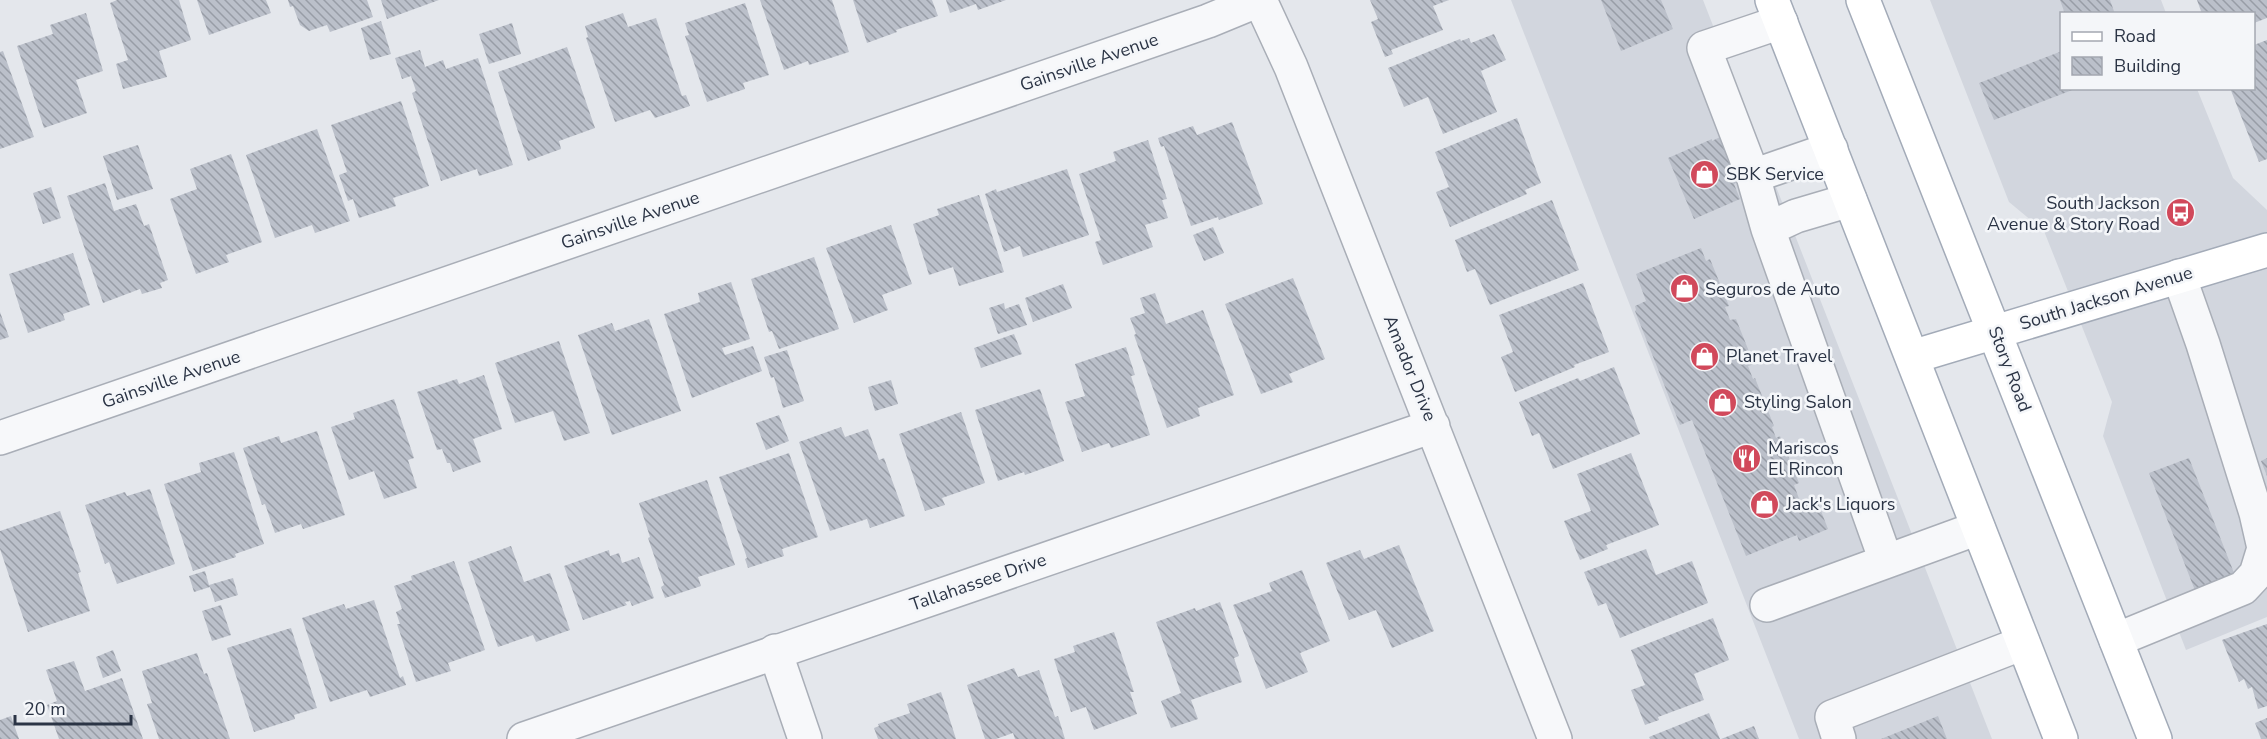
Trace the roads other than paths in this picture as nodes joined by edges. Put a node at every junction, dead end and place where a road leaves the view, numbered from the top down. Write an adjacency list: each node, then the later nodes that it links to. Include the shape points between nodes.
1 (1259, 0): 12 (street, Amador Drive, via 1291,68); 13 (street, Gainsville Avenue, via 1208,21)
2 (1863, 0): 10 (main road, Story Road)
3 (1776, 11): 4 (main road); 5 (street, via 1704,48)
4 (1831, 149): 5 (street); 6 (main road)
5 (1753, 176): 7 (street)
6 (1850, 200): 7 (street); 11 (main road)
7 (1768, 228): 15 (street)
8 (2267, 250): 9 (main road, South Jackson Avenue)
9 (2179, 276): 10 (main road, South Jackson Avenue); 17 (street, via 2207,355 2264,548 2256,573 2243,588)
10 (1995, 331): 11 (main road, South Jackson Avenue); 17 (main road, Story Road)
11 (1912, 357): 14 (main road)
12 (1432, 426): 19 (street, Tallahassee Drive); 22 (street, Amador Drive)
13 (0, 438)
14 (1978, 528): 15 (street); 18 (main road)
15 (1886, 561): 16 (street)
16 (1767, 605)
17 (2116, 640): 25 (main road, Story Road)
18 (2023, 643): 23 (street, via 1832,717); 24 (main road)
19 (775, 651): 20 (street, Tallahassee Drive); 21 (street)
20 (524, 739)
21 (805, 739)
22 (1555, 739)
23 (1839, 739)
24 (2061, 739)
25 (2155, 739)

